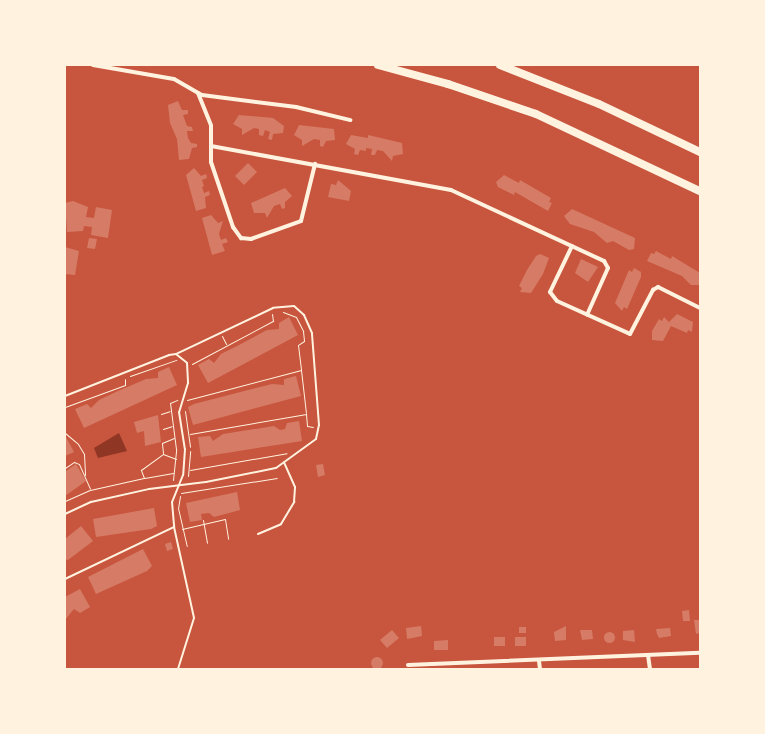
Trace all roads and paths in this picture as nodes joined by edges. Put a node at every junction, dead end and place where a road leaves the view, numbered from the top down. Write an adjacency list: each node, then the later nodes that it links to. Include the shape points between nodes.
1 (94, 65): 4 (street, via 174,79)
2 (378, 65): 9 (highway, via 448,84 536,114)
3 (500, 65): 7 (highway, via 599,104)
4 (198, 93): 5 (street, via 296,107); 6 (street, via 209,118)
5 (350, 120)
6 (211, 146): 8 (street); 8 (street, via 211,162 233,227 240,238 301,222)
7 (700, 152)
8 (315, 164): 10 (street, via 451,190)
9 (700, 190)
10 (572, 246): 12 (street, via 604,261 608,268); 12 (street, via 550,292 557,301)
11 (700, 308): 12 (street, via 658,287 650,295 630,334)
12 (587, 315)
13 (220, 333): 14 (path); 15 (lane); 36 (lane, via 285,306 294,306 309,324 320,425 312,444)
14 (227, 344): 17 (path, via 192,362); 18 (path, via 273,321 272,314 288,312 296,317 304,331 304,341 298,345)
15 (176, 354): 19 (lane); 44 (lane, via 183,357 188,369 188,383 179,412 185,449)
16 (182, 363): 22 (path, via 176,360 124,378 125,386)
17 (192, 368)
18 (301, 370): 20 (path, via 185,401); 26 (path)
19 (65, 396)
20 (188, 396)
21 (178, 397): 24 (path, via 177,402 170,404)
22 (65, 407)
23 (184, 407): 30 (path)
24 (171, 411): 25 (path); 27 (path)
25 (161, 414)
26 (306, 414): 30 (path); 31 (path, via 307,426 314,428)
27 (173, 426): 28 (path); 32 (path)
28 (162, 429)
29 (65, 433): 40 (path, via 84,454)
30 (189, 434): 38 (path)
31 (313, 436)
32 (175, 438): 34 (path, via 162,443); 35 (path)
33 (289, 453): 38 (path)
34 (163, 454): 35 (path); 41 (path, via 141,470)
35 (176, 459): 39 (path)
36 (284, 462): 43 (lane, via 264,471); 53 (lane, via 295,487 294,502 281,524)
37 (65, 468): 40 (path, via 74,462 79,464)
38 (189, 470): 43 (path)
39 (174, 473): 41 (path); 45 (path)
40 (85, 475): 46 (path)
41 (144, 478): 46 (path)
42 (277, 478): 52 (path, via 181,493 178,508)
43 (186, 484): 44 (lane)
44 (180, 485): 45 (lane); 51 (lane, via 172,502)
45 (173, 486): 48 (lane, via 90,502)
46 (90, 490): 47 (path)
47 (65, 501)
48 (65, 514)
49 (203, 520): 50 (path)
50 (203, 524): 52 (path); 54 (path, via 225,519); 55 (path)
51 (174, 527): 57 (lane); 62 (lane, via 194,618)
52 (182, 529): 56 (path)
53 (258, 534)
54 (228, 539)
55 (207, 542)
56 (186, 546)
57 (65, 579)
58 (700, 653): 59 (street)
59 (648, 655): 60 (street); 64 (street)
60 (539, 661): 61 (street); 63 (street)
61 (408, 665)
62 (178, 669)
63 (540, 669)
64 (650, 669)

